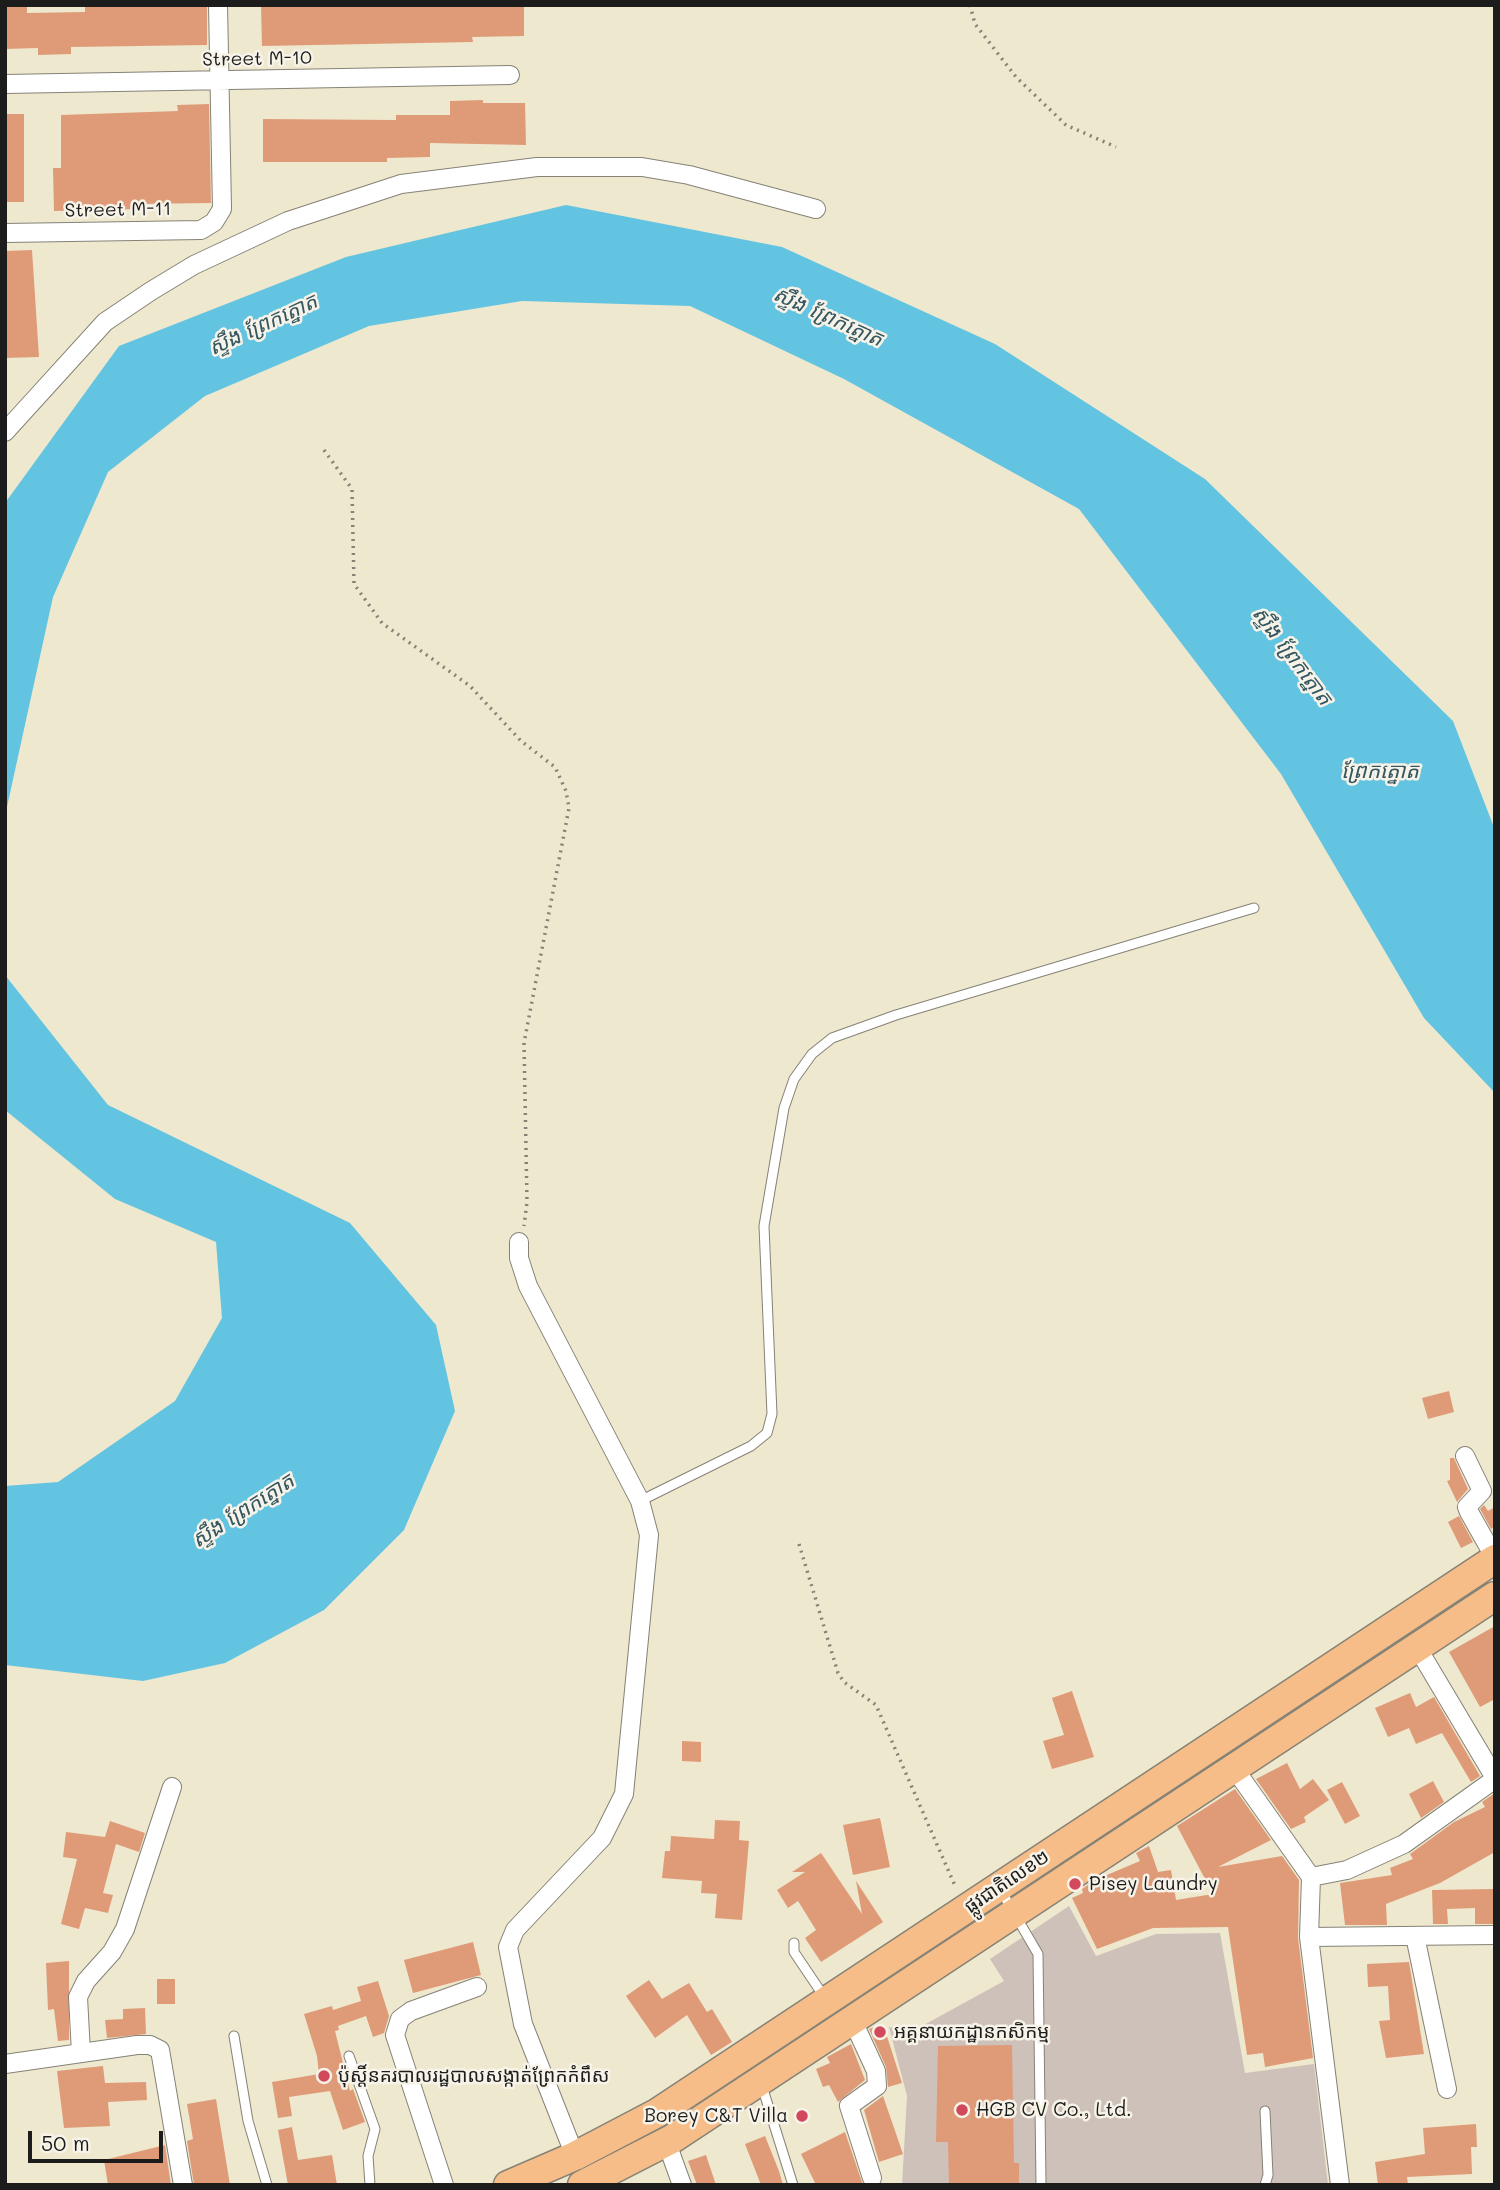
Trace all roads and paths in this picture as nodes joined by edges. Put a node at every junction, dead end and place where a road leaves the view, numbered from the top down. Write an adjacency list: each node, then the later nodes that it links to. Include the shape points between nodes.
1 (218, 5): 4 (street)
2 (970, 5): 6 (path, via 975,24 1016,78 1066,125)
3 (510, 75): 4 (street, Street M-10)
4 (219, 81): 5 (street, Street M-10); 8 (street, Street M-11, via 222,209 214,222 201,230)
5 (5, 84)
6 (1116, 147)
7 (816, 209): 9 (street, via 642,167 537,167 401,184 288,221 150,291 105,322)
8 (5, 233)
9 (5, 432)
10 (324, 450): 12 (path, via 352,489 354,584 382,622 470,686 521,741 555,767 566,791 569,808 524,1043 527,1202)
11 (1254, 908): 14 (lane, via 896,1015 832,1038 812,1054 794,1079 784,1108 764,1226 772,1414 767,1433 751,1446)
12 (519, 1242): 14 (street, via 528,1286)
13 (1465, 1457): 16 (street, via 1482,1491 1467,1507)
14 (640, 1502): 41 (street, via 649,1535 648,1572 624,1794 602,1838 530,1912 508,1947 523,2024)
15 (799, 1544): 24 (path, via 838,1673 876,1705)
16 (1495, 1558): 23 (highway, ផ្លូវជាតិលេខ២)
17 (1495, 1596): 18 (highway, ផ្លូវជាតិលេខ២)
18 (1417, 1647): 19 (highway, ផ្លូវជាតិលេខ២); 20 (street)
19 (1234, 1768): 22 (street); 25 (highway, ផ្លូវជាតិលេខ២)
20 (1495, 1778): 22 (street, via 1404,1844 1347,1870)
21 (172, 1787): 34 (street, via 125,1929 78,1997)
22 (1311, 1877): 28 (street)
23 (999, 1887): 24 (highway, ផ្លូវជាតិលេខ២); 25 (lane)
24 (965, 1910): 31 (highway, ផ្លូវជាតិលេខ២)
25 (1015, 1912): 32 (highway, ផ្លូវជាតិលេខ២); 51 (lane, via 1038,1954)
26 (1495, 1935): 27 (street)
27 (1415, 1936): 28 (street); 38 (street)
28 (1308, 1937): 53 (street)
29 (794, 1942): 31 (lane, via 794,1952)
30 (477, 1987): 46 (street, via 411,2011 400,2019 395,2035)
31 (827, 2001): 41 (highway, ផ្លូវជាតិលេខ២, via 657,2113)
32 (852, 2020): 37 (highway, ផ្លូវជាតិលេខ២); 42 (street, via 876,2071 877,2087 849,2106)
33 (234, 2036): 44 (lane, via 248,2121)
34 (81, 2053): 36 (street); 43 (street, via 137,2045 160,2050)
35 (349, 2056): 45 (lane, via 375,2129 368,2157)
36 (5, 2064)
37 (760, 2080): 40 (highway, ផ្លូវជាតិលេខ២); 50 (lane)
38 (1447, 2089)
39 (1265, 2111): 52 (lane)
40 (672, 2138): 48 (highway, ផ្លូវជាតិលេខ២); 49 (street, via 669,2149)
41 (575, 2156): 47 (highway, ផ្លូវជាតិលេខ២)
42 (872, 2178)
43 (183, 2185)
44 (267, 2185)
45 (370, 2185)
46 (444, 2185)
47 (508, 2185)
48 (582, 2185)
49 (682, 2185)
50 (793, 2185)
51 (1041, 2185)
52 (1265, 2185)
53 (1340, 2185)

